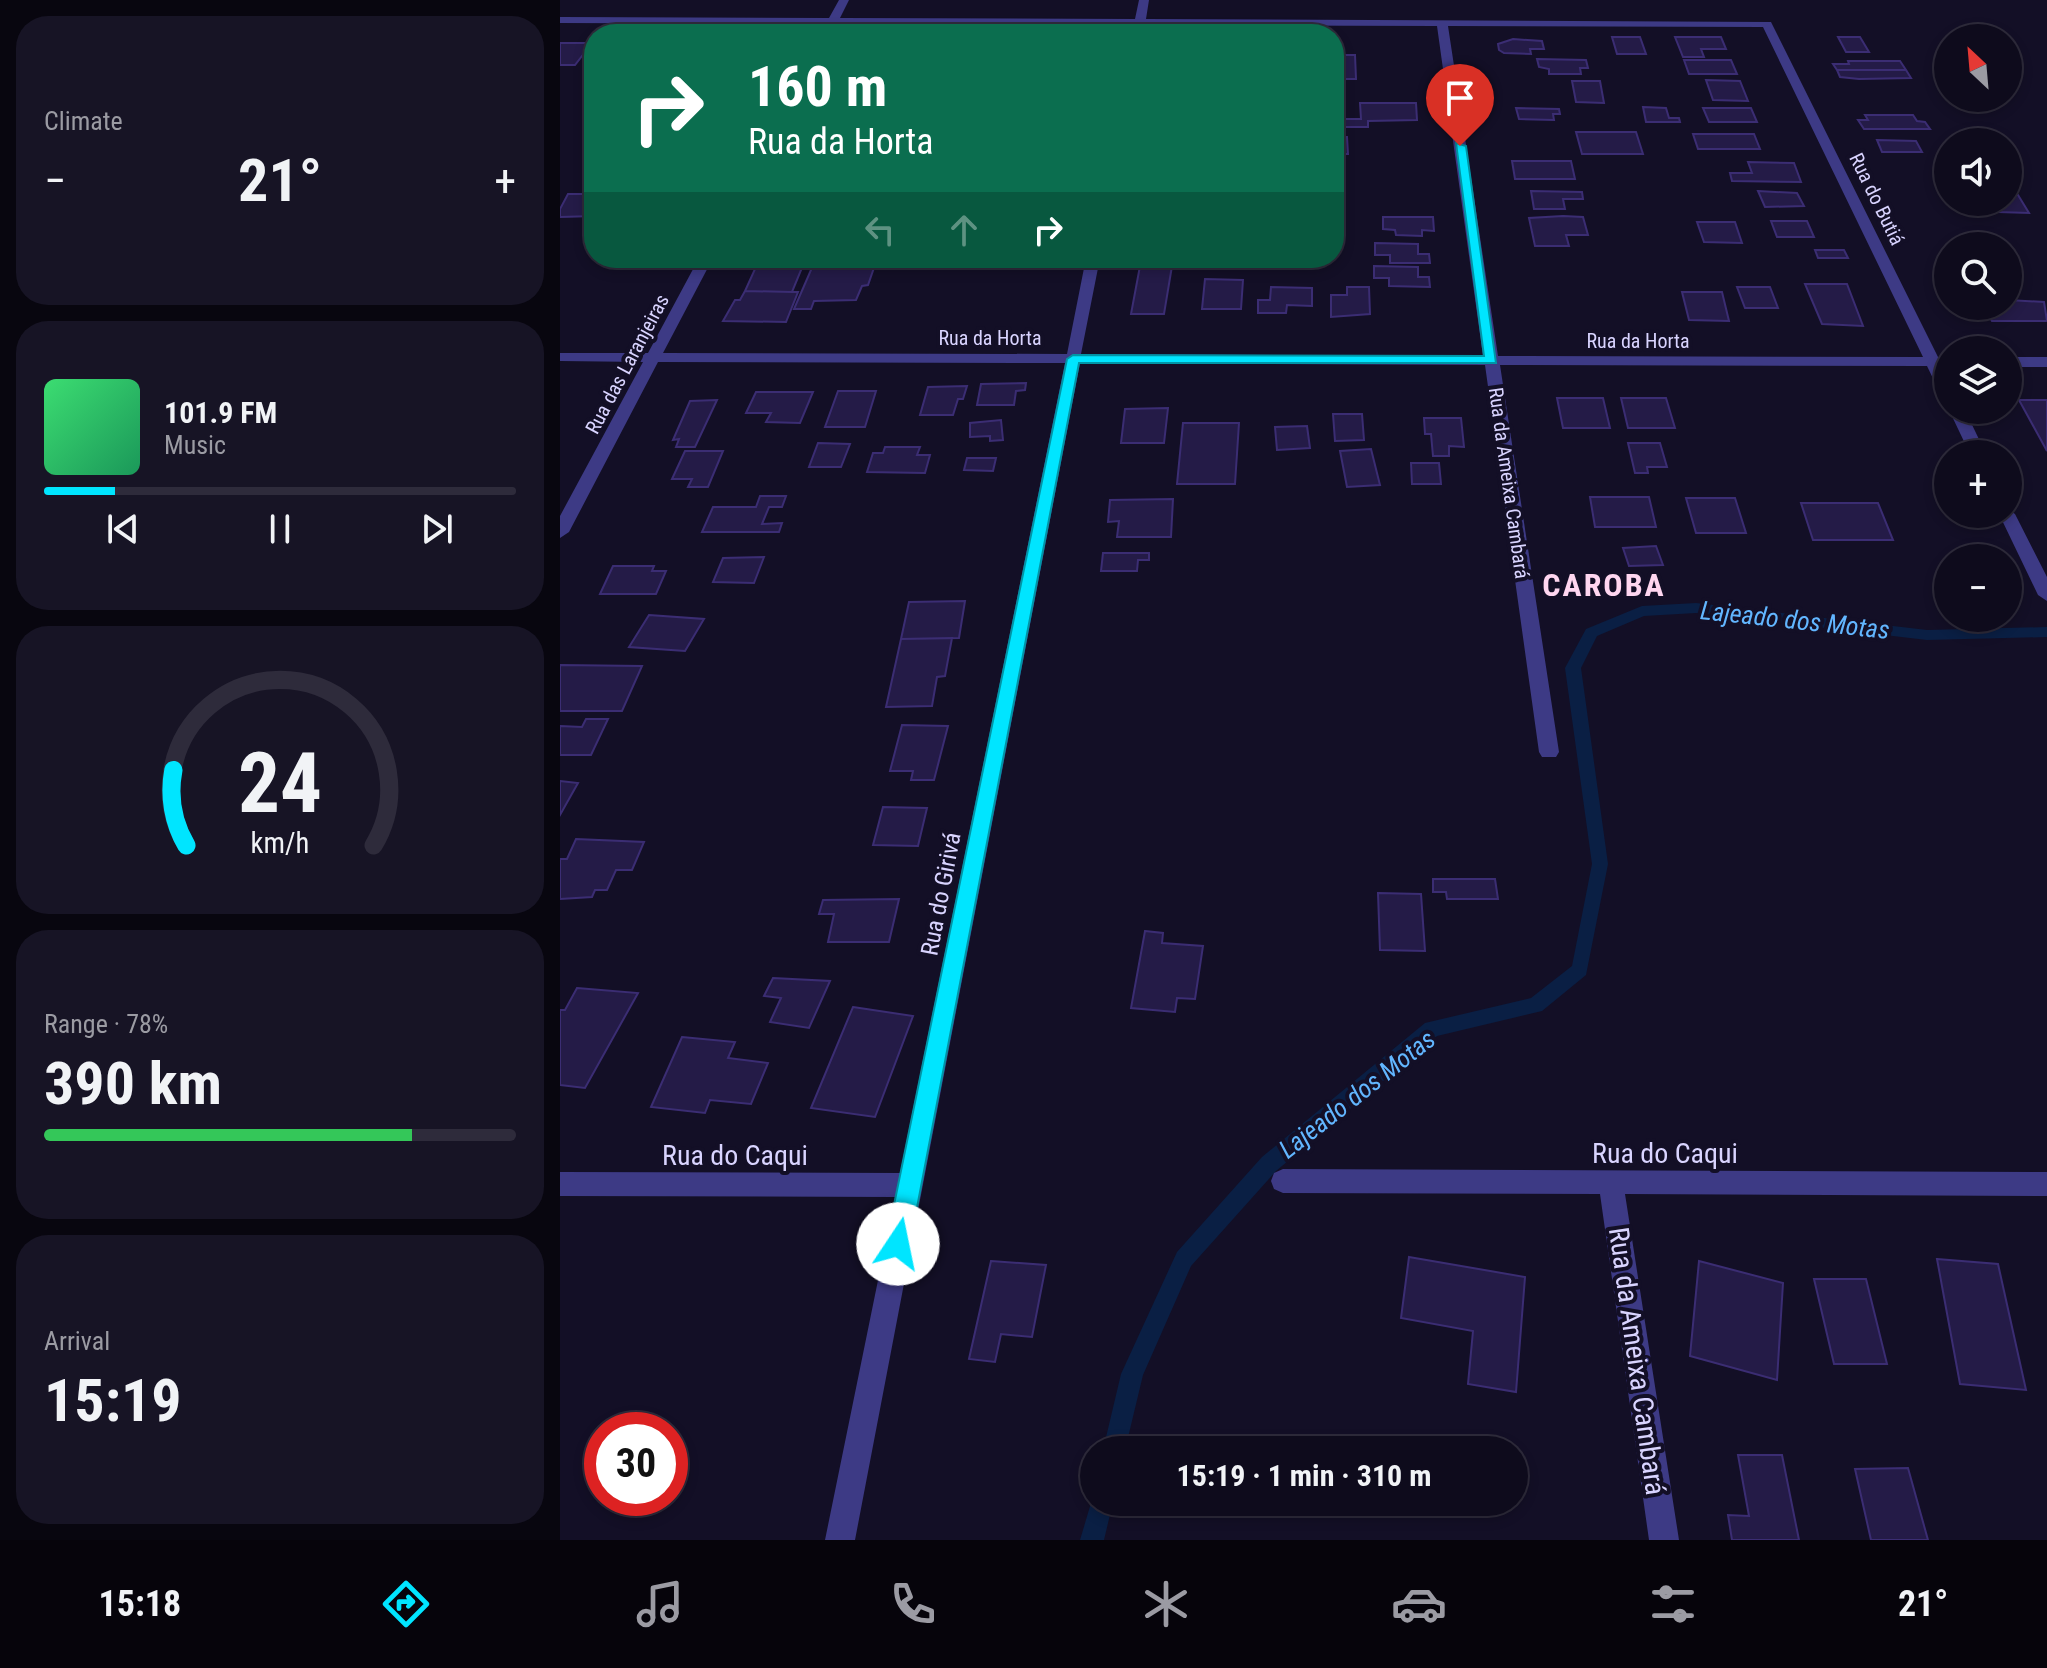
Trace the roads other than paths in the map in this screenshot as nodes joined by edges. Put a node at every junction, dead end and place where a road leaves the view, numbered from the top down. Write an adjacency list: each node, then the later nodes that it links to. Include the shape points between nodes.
1 (844, 0): 4 (street)
2 (1144, 0): 8 (street)
3 (560, 20): 4 (street)
4 (832, 21): 6 (street); 7 (street)
5 (1442, 23): 9 (street); 12 (street, Rua do Butiá, via 1767,24); 16 (street, Rua da Ameixa Cambará)
6 (831, 24)
7 (963, 24)
8 (1139, 24)
9 (1344, 25)
10 (701, 268): 14 (street, Rua das Laranjeiras)
11 (1091, 268): 15 (street, Rua do Girivá)
12 (1934, 350)
13 (560, 357): 14 (street, Rua da Horta)
14 (653, 357): 15 (street, Rua da Horta); 21 (street, Rua das Laranjeiras)
15 (1073, 359): 16 (street, Rua da Horta); 28 (street, Rua do Girivá)
16 (1491, 360): 17 (street, Rua da Horta); 23 (street, Rua da Ameixa Cambará)
17 (1934, 362)
18 (2022, 362): 19 (street)
19 (2047, 362)
20 (2014, 528): 22 (street)
21 (560, 532)
22 (2047, 595)
23 (1549, 752)
24 (1283, 1181): 25 (street, Rua do Caqui)
25 (1611, 1182): 27 (street, Rua do Caqui); 30 (street, Rua da Ameixa Cambará)
26 (560, 1184): 28 (street, Rua do Caqui)
27 (2047, 1184)
28 (910, 1185): 29 (street, Rua do Girivá)
29 (840, 1540)
30 (1664, 1540)

